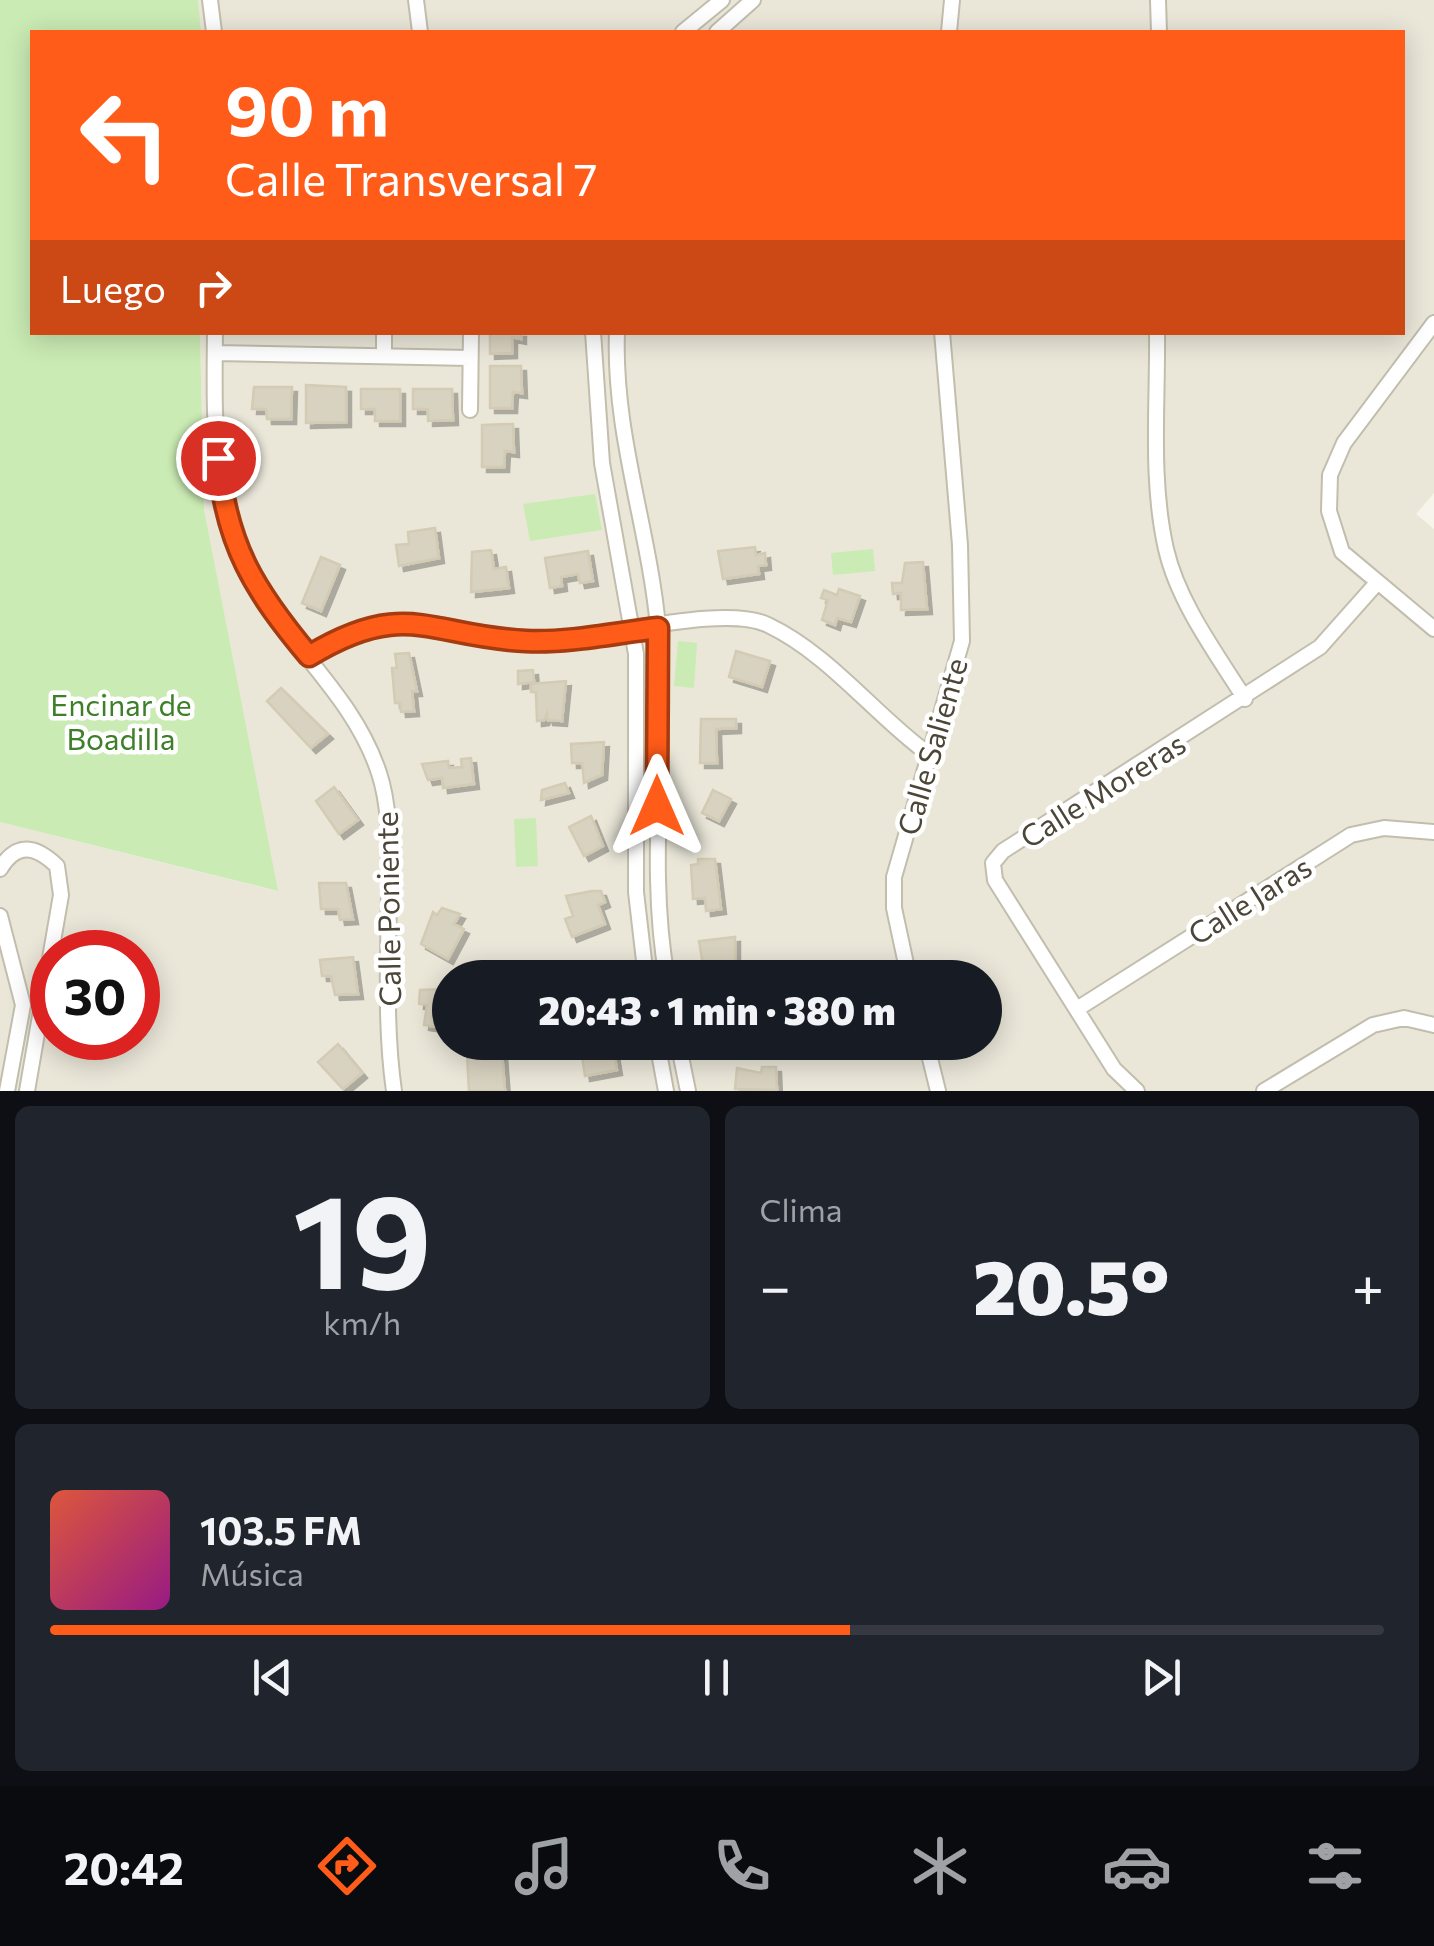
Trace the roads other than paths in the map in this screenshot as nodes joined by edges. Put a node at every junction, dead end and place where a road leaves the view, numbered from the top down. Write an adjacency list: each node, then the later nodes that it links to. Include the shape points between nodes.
1 (210, 0): 7 (street)
2 (416, 0): 8 (street)
3 (722, 0): 9 (street)
4 (753, 0): 10 (street)
5 (952, 0): 11 (street)
6 (1158, 0): 12 (street)
7 (214, 30)
8 (420, 30)
9 (685, 30)
10 (719, 30)
11 (949, 30)
12 (1159, 30)
13 (1434, 323): 25 (street, via 1344,443 1330,475 1329,512 1342,552)
14 (215, 335): 21 (street, Calle Poniente)
15 (384, 335): 22 (street)
16 (471, 335): 23 (street)
17 (593, 335): 28 (street, via 602,463)
18 (617, 335): 27 (street, via 623,429)
19 (942, 335): 31 (street, Calle Saliente, via 962,642)
20 (1157, 335): 30 (street, via 1158,487 1166,550 1206,637)
21 (214, 353): 22 (street); 29 (street, Calle Poniente, via 221,492 233,540 268,607)
22 (384, 356): 23 (street)
23 (470, 358): 24 (street)
24 (470, 410)
25 (1376, 584): 26 (street); 30 (street, Calle Moreras, via 1320,647)
26 (1432, 622)
27 (658, 628): 28 (street); 31 (street, via 718,616 766,624); 36 (street, via 657,877)
28 (634, 631): 29 (street, via 530,642 406,622 337,639); 35 (street, via 636,892)
29 (309, 656): 45 (street, Calle Poniente, via 352,715 380,774 389,856)
30 (1245, 699): 38 (street, Calle Moreras, via 993,863 996,880)
31 (927, 753): 37 (street, Calle Saliente, via 894,877)
32 (1434, 832): 38 (street, Calle Jaras, via 1384,828 1351,835)
33 (0, 869): 44 (street, via 12,852 39,850 58,866 61,895)
34 (0, 916): 43 (street, via 23,1005)
35 (644, 960)
36 (664, 960)
37 (905, 960)
38 (1076, 1008): 49 (street, Calle Moreras, via 1114,1069)
39 (1434, 1025): 50 (street, via 1404,1018 1373,1025)
40 (660, 1060): 46 (street)
41 (682, 1060): 47 (street)
42 (930, 1060): 48 (street)
43 (7, 1091)
44 (27, 1091)
45 (394, 1091)
46 (666, 1091)
47 (688, 1091)
48 (938, 1091)
49 (1137, 1091)
50 (1264, 1091)

